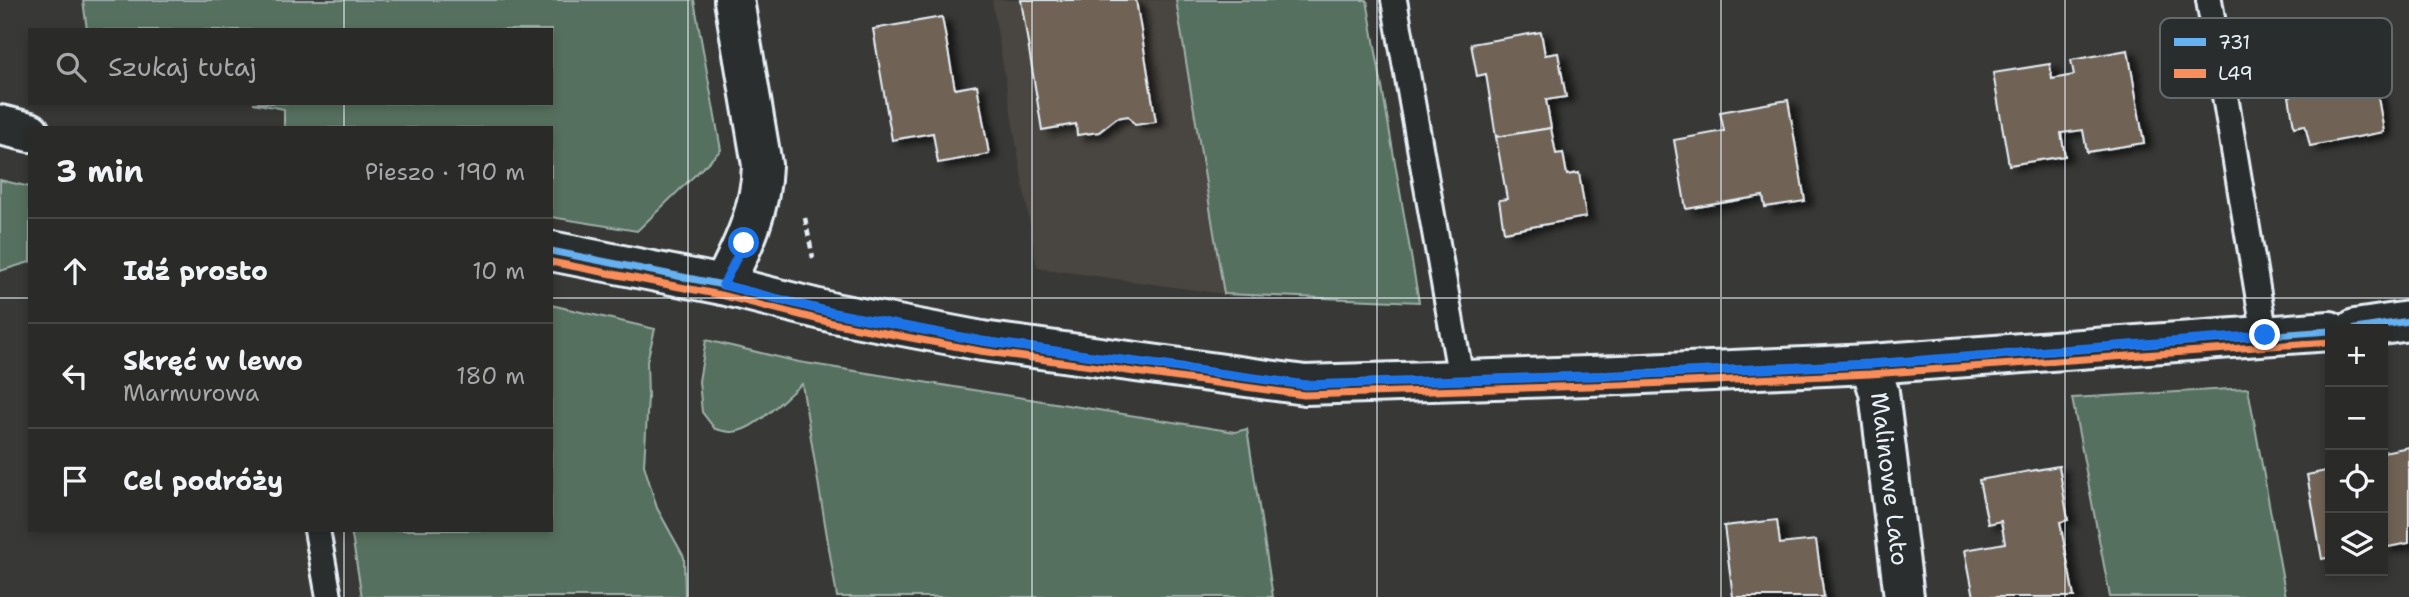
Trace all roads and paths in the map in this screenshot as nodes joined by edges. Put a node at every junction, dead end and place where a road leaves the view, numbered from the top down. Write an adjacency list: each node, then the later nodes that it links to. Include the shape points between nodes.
1 (734, 0): 11 (street, via 762,186 744,243)
2 (1394, 0): 17 (lane)
3 (2210, 0): 4 (lane)
4 (2213, 18)
5 (2226, 98): 15 (lane)
6 (0, 125): 7 (street)
7 (28, 132)
8 (804, 211): 10 (path)
9 (553, 251): 11 (street)
10 (817, 268)
11 (723, 285): 17 (street, via 834,313 982,341 1306,385)
12 (2409, 321): 13 (street)
13 (2388, 324)
14 (2325, 331): 15 (street)
15 (2265, 335): 16 (street)
16 (1870, 364): 17 (street); 20 (street, Malinowe Lato, via 1879,392)
17 (1461, 379)
18 (317, 532): 19 (lane)
19 (329, 597)
20 (1904, 597)

